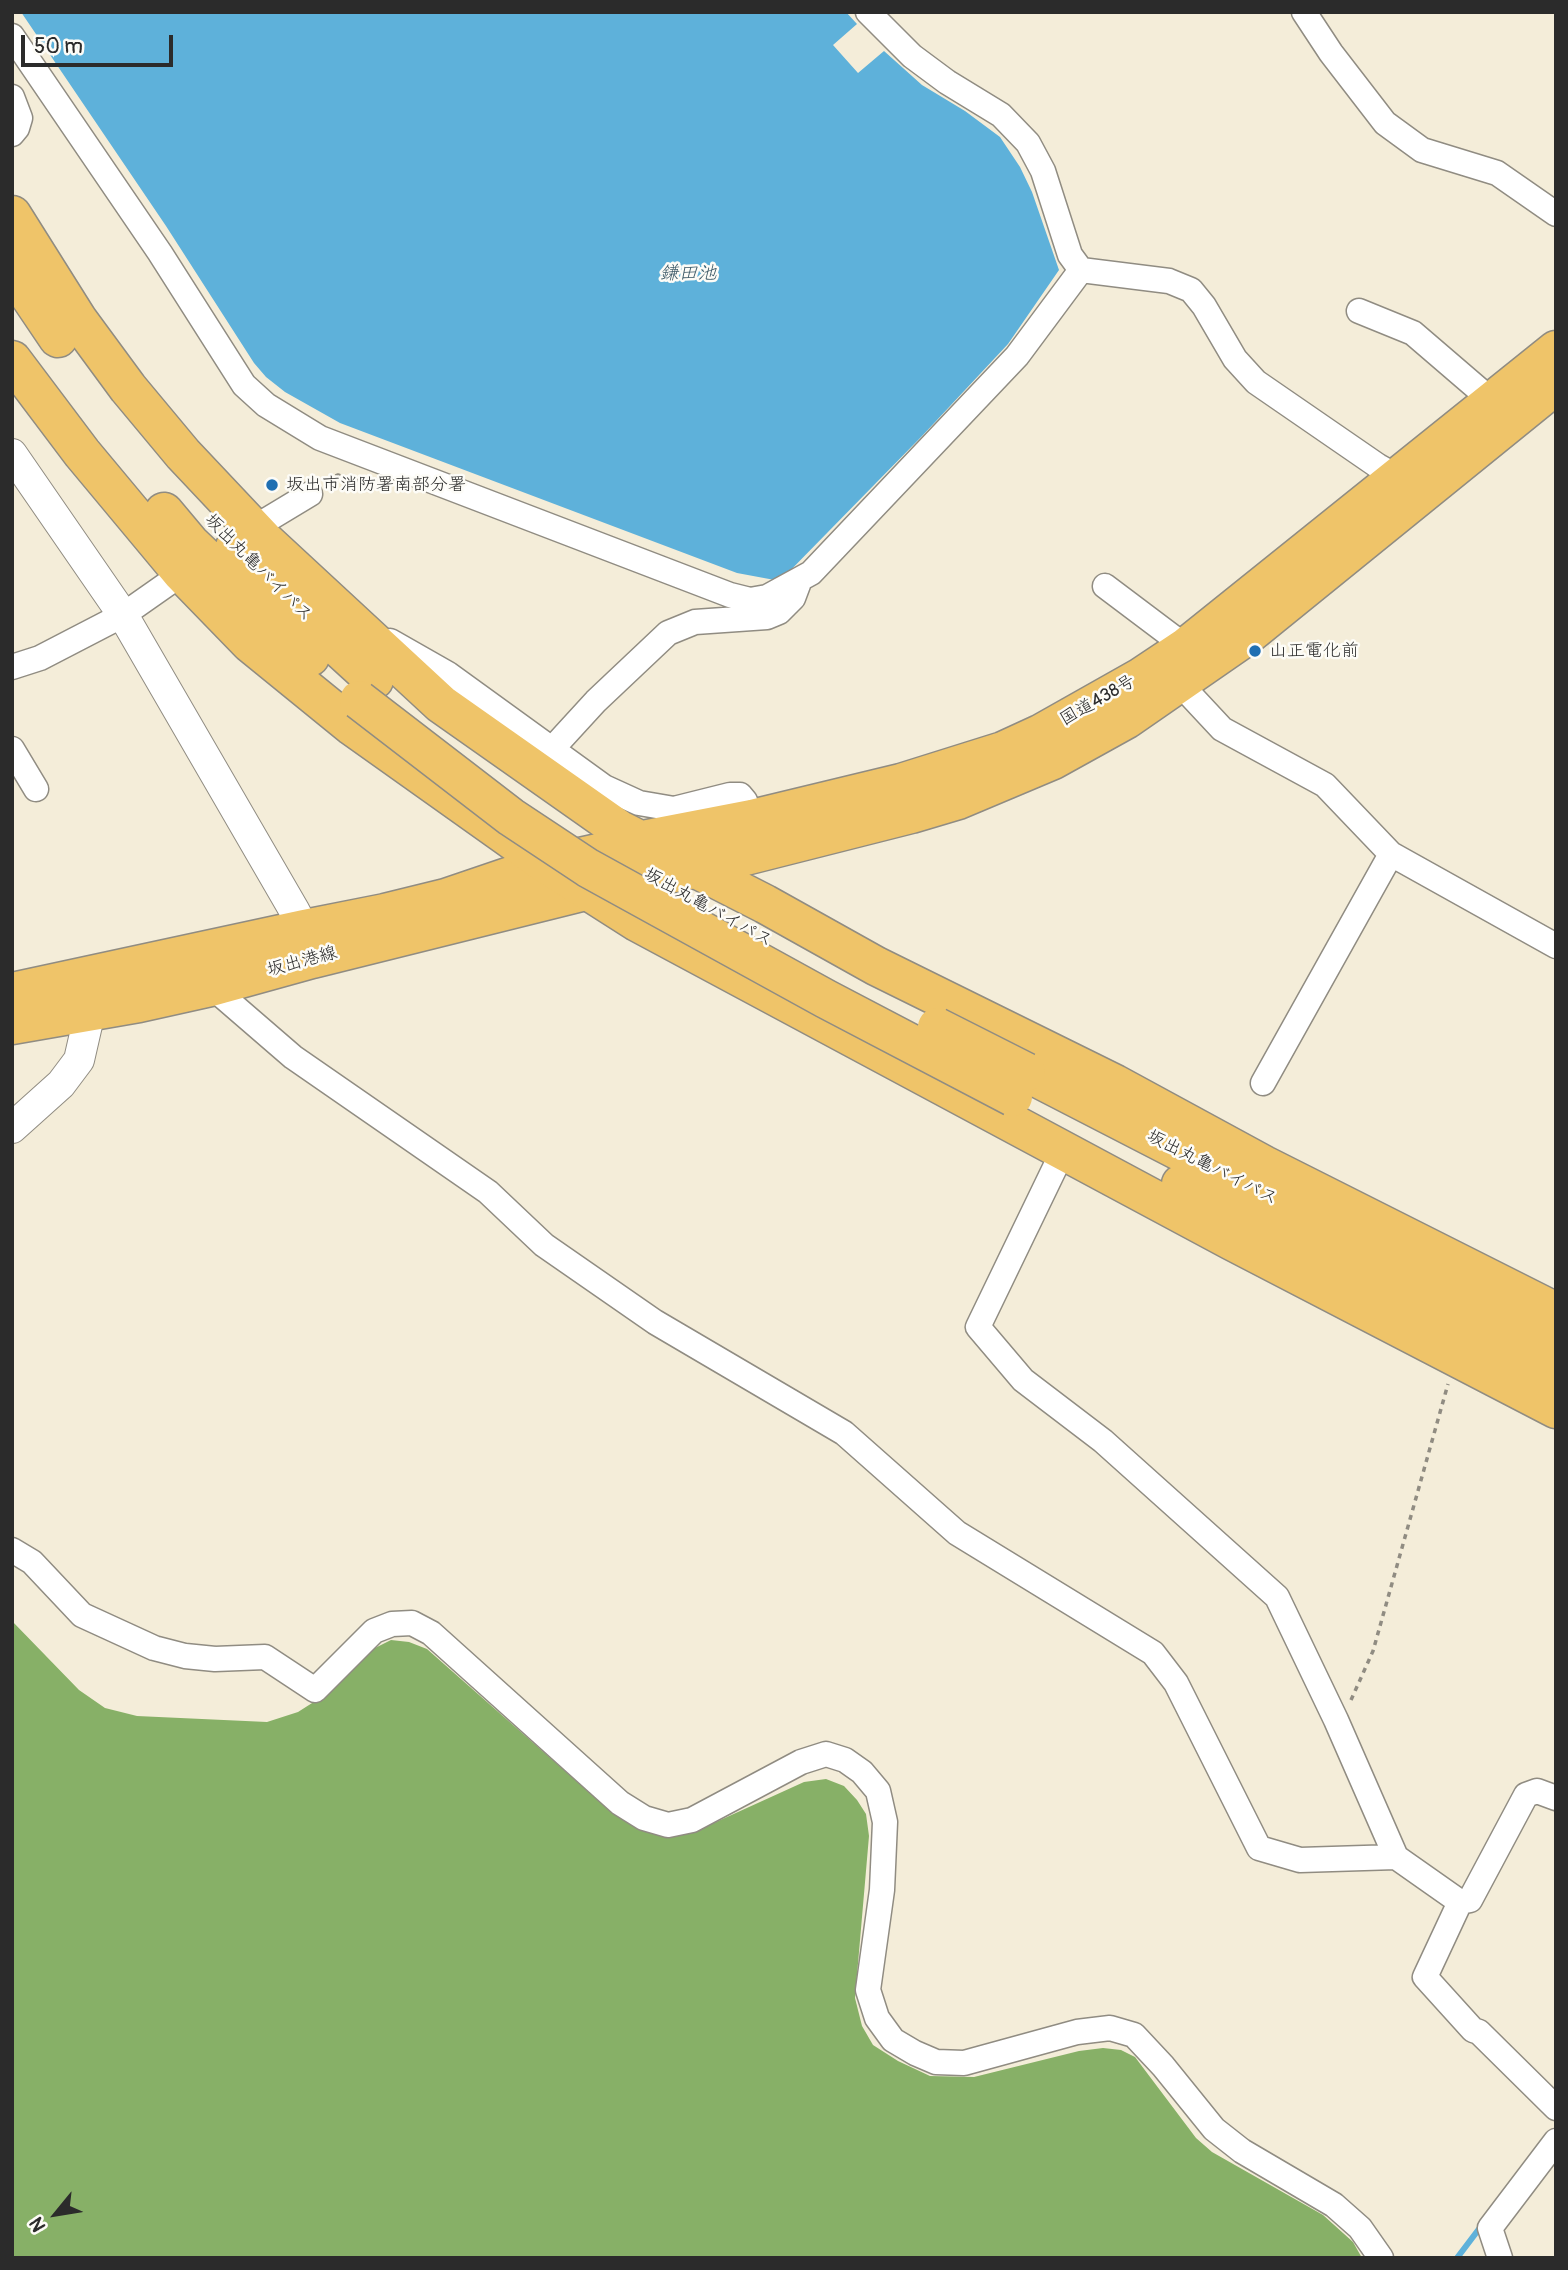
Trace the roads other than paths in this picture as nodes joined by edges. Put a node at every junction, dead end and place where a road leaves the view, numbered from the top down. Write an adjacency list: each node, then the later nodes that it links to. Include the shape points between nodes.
1 (868, 12): 9 (street, via 912,56 1000,115 1028,143 1070,255)
2 (1304, 12): 6 (street, via 1385,123 1422,150 1497,173)
3 (12, 36): 21 (street, via 244,385 266,405 320,438 730,595 750,600 767,597)
4 (12, 97): 5 (street, via 20,118)
5 (12, 134)
6 (1556, 214)
7 (12, 215): 19 (main road, via 78,320 128,388)
8 (12, 270): 28 (main road, 坂出丸亀バイパス, via 137,440)
9 (1081, 270): 17 (street, via 1169,281 1191,289 1235,359 1256,382); 21 (street, via 1017,356)
10 (1359, 311): 15 (street, via 1413,332)
11 (12, 318): 28 (main road, 坂出丸亀バイパス, via 116,456 190,543 270,621)
12 (1556, 350): 15 (main road, 国道438号)
13 (12, 360): 20 (main road, via 82,453)
14 (1556, 385): 17 (main road, 国道438号)
15 (1491, 400): 17 (main road, 国道438号)
16 (12, 454): 23 (street)
17 (1411, 484): 25 (main road, 国道438号); 27 (main road, 国道438号, via 1244,638)
18 (310, 494): 19 (street)
19 (246, 532): 30 (main road, via 441,704)
20 (186, 570): 23 (street); 32 (main road, via 250,643 352,726)
21 (800, 580): 30 (street, via 793,598 767,617 695,622 668,633 596,701)
22 (1105, 586): 25 (street)
23 (123, 615): 26 (street, via 40,658); 42 (street)
24 (378, 633): 30 (street, via 448,674)
25 (1186, 647): 33 (main road, 国道438号, via 1109,695 1003,751)
26 (12, 667)
27 (1180, 684): 35 (main road, 国道438号, via 1127,719 1015,778 946,804); 36 (street, via 1222,729 1325,785)
28 (366, 690): 50 (main road, 坂出丸亀バイパス, bridge, via 645,873)
29 (12, 749): 31 (street)
30 (543, 760): 33 (street, via 639,803 674,809 740,795); 34 (main road, via 620,830)
31 (36, 789)
32 (475, 814): 37 (main road); 39 (main road, via 494,852 492,866)
33 (757, 835): 34 (main road, 国道438号); 35 (main road, 国道438号); 38 (main road, 国道438号)
34 (643, 840): 37 (main road, 国道438号); 38 (main road)
35 (800, 842): 41 (main road, via 766,860 759,884)
36 (1391, 854): 43 (street); 49 (street)
37 (546, 864): 39 (main road, 坂出港線); 40 (main road)
38 (694, 869): 40 (main road, 国道438号); 41 (main road)
39 (480, 885): 42 (main road, 坂出港線)
40 (589, 890): 42 (main road, 坂出港線); 52 (main road, via 637,922)
41 (765, 904): 53 (main road, via 876,966)
42 (308, 944): 44 (main road, 坂出港線); 45 (main road, 坂出港線)
43 (1556, 946)
44 (179, 956): 45 (street); 47 (main road, 坂出港線)
45 (211, 987): 47 (main road, 坂出港線); 59 (street, via 293,1057 488,1192 544,1245 655,1322 844,1433 957,1533 1153,1653 1175,1683 1259,1848 1300,1860)
46 (12, 992): 47 (main road, 坂出港線)
47 (87, 995): 48 (main road, 坂出港線); 51 (street, via 79,1060)
48 (12, 1025)
49 (1263, 1083)
50 (1020, 1085): 54 (main road, 坂出丸亀バイパス); 55 (main road, 坂出丸亀バイパス)
51 (12, 1128)
52 (1063, 1151): 56 (main road); 59 (street, via 978,1327 1023,1380 1103,1441 1277,1597)
53 (1556, 1312)
54 (1556, 1345)
55 (1556, 1377)
56 (1556, 1409)
57 (12, 1549): 63 (street, via 32,1562 82,1615 154,1648 185,1656 265,1657 315,1690 374,1631 412,1623 431,1633 620,1803 644,1818 668,1825 692,1820 802,1762 826,1754 845,1760 878,1791 885,1822 882,1890 867,1990 877,2018 892,2040 936,2062 964,2063 1077,2032 1110,2028 1134,2035 1214,2129 1334,2206 1360,2228)
58 (1556, 1798): 60 (street, via 1537,1791 1526,1795 1470,1900)
59 (1396, 1857): 60 (street)
60 (1460, 1902): 61 (street, via 1426,1978 1473,2031)
61 (1556, 2108)
62 (1556, 2141): 64 (street, via 1490,2228)
63 (1381, 2258)
64 (1500, 2258)

